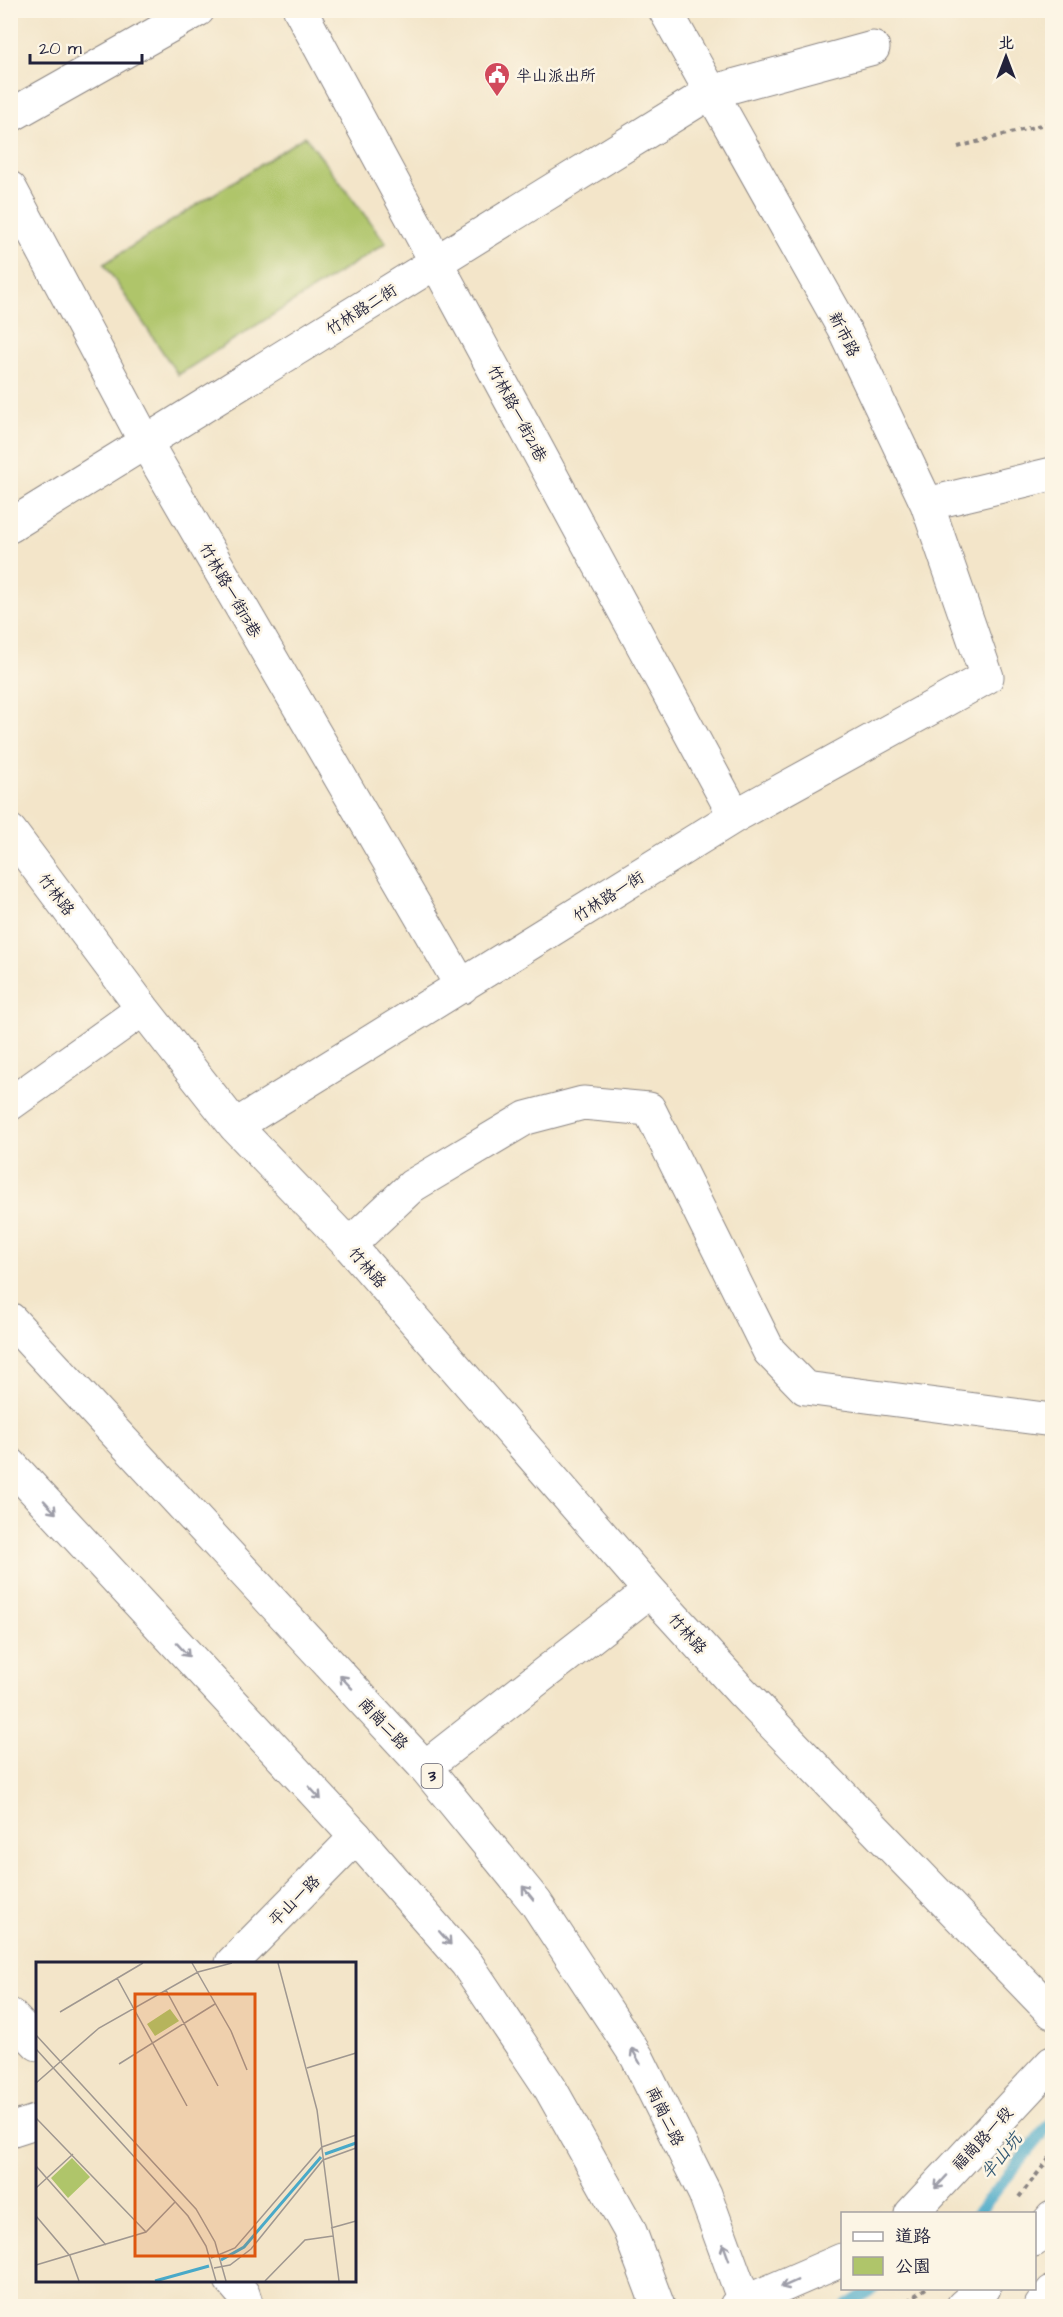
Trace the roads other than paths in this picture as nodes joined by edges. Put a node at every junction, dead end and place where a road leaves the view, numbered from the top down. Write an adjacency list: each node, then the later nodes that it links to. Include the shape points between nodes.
1 (198, 10): 6 (street)
2 (300, 10): 8 (street, 竹林路一街21巷)
3 (665, 10): 5 (street, 新市路)
4 (873, 48): 5 (street, 竹林路二街)
5 (711, 92): 8 (street, 竹林路二街); 11 (street, 新市路, via 844,329)
6 (10, 116)
7 (10, 188): 9 (street, 竹林路一街13巷)
8 (437, 262): 9 (street, 竹林路二街); 14 (street, 竹林路一街21巷)
9 (146, 442): 12 (street, 竹林路二街); 16 (street, 竹林路一街13巷)
10 (1053, 474): 11 (street)
11 (927, 504): 13 (street, 新市路)
12 (10, 526)
13 (987, 677): 14 (street, 竹林路一街)
14 (735, 816): 16 (street, 竹林路一街)
15 (10, 831): 17 (street, 竹林路)
16 (462, 987): 19 (street, 竹林路一街)
17 (143, 1009): 18 (street); 19 (street, 竹林路)
18 (10, 1104)
19 (235, 1126): 20 (street, 竹林路)
20 (349, 1245): 22 (street, via 412,1186 526,1118 583,1103 649,1109 769,1351 805,1388); 24 (street, 竹林路)
21 (10, 1319): 25 (street, 南崗二路 / 3, one-way to 21)
22 (1053, 1420)
23 (10, 1464): 26 (street, one-way to 26)
24 (650, 1592): 25 (street); 28 (street, 竹林路)
25 (425, 1767): 41 (street, 南崗二路 / 3, one-way to 25, via 705,2194 637,2057 536,1903)
26 (356, 1837): 27 (street, 平山一路); 43 (street, one-way to 43, via 467,1964 550,2088 629,2229)
27 (233, 1962)
28 (1053, 2012)
29 (10, 2015): 30 (street)
30 (36, 2042)
31 (1053, 2063): 34 (street, 福崗路一段, one-way to 34)
32 (36, 2122): 33 (street)
33 (10, 2130)
34 (913, 2212)
35 (1053, 2218): 36 (street)
36 (1036, 2239)
37 (841, 2261): 41 (street, one-way to 41)
38 (232, 2281): 42 (street, via 243,2294)
39 (983, 2290): 44 (street)
40 (1053, 2292): 45 (street)
41 (742, 2305)
42 (247, 2307)
43 (658, 2307)
44 (963, 2307)
45 (1041, 2307)

